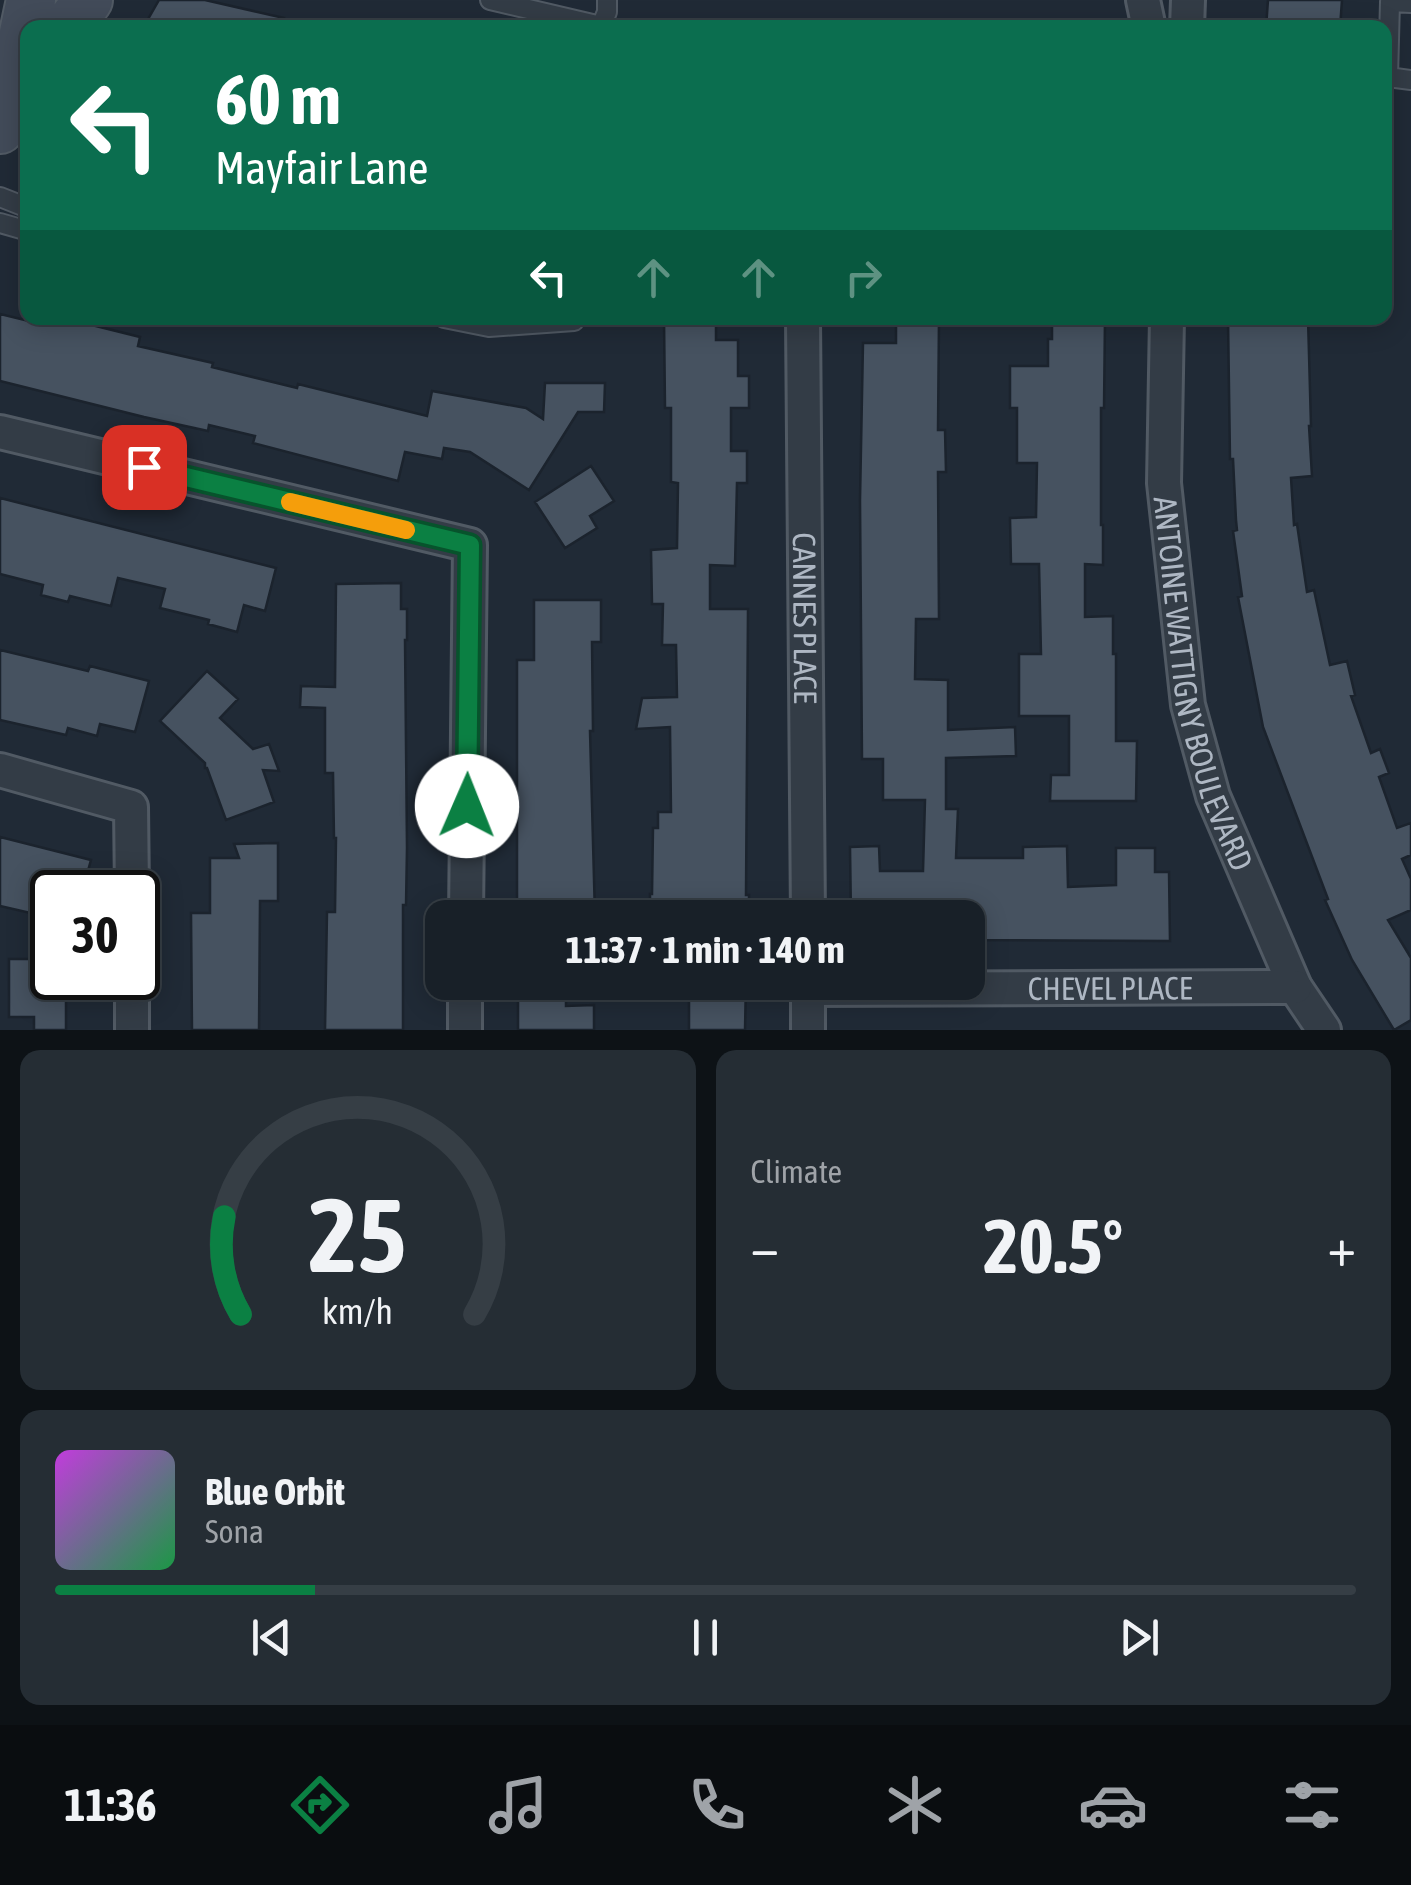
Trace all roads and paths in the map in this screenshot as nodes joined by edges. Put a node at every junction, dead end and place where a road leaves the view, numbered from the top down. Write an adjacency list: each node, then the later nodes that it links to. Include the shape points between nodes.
1 (490, 0): 3 (lane)
2 (1411, 3): 4 (lane, via 1390,2)
3 (575, 20)
4 (1390, 20)
5 (20, 61): 6 (street)
6 (12, 106)
7 (479, 325): 8 (lane)
8 (517, 325)
9 (803, 325): 15 (street, CANNES PLACE)
10 (1166, 325): 17 (street, ANTOINE WATTIGNY BOULEVARD, via 1164,483 1188,705 1213,796)
11 (0, 432): 14 (street, via 470,545)
12 (0, 770): 13 (street, via 131,807)
13 (132, 870)
14 (466, 900)
15 (808, 900)
16 (985, 986): 17 (street, CHEVEL PLACE)
17 (1295, 987): 24 (street, ANTOINE WATTIGNY BOULEVARD)
18 (132, 1000): 21 (street)
19 (465, 1000): 22 (street)
20 (808, 1000): 23 (street)
21 (132, 1030)
22 (465, 1030)
23 (808, 1030)
24 (1324, 1030)

